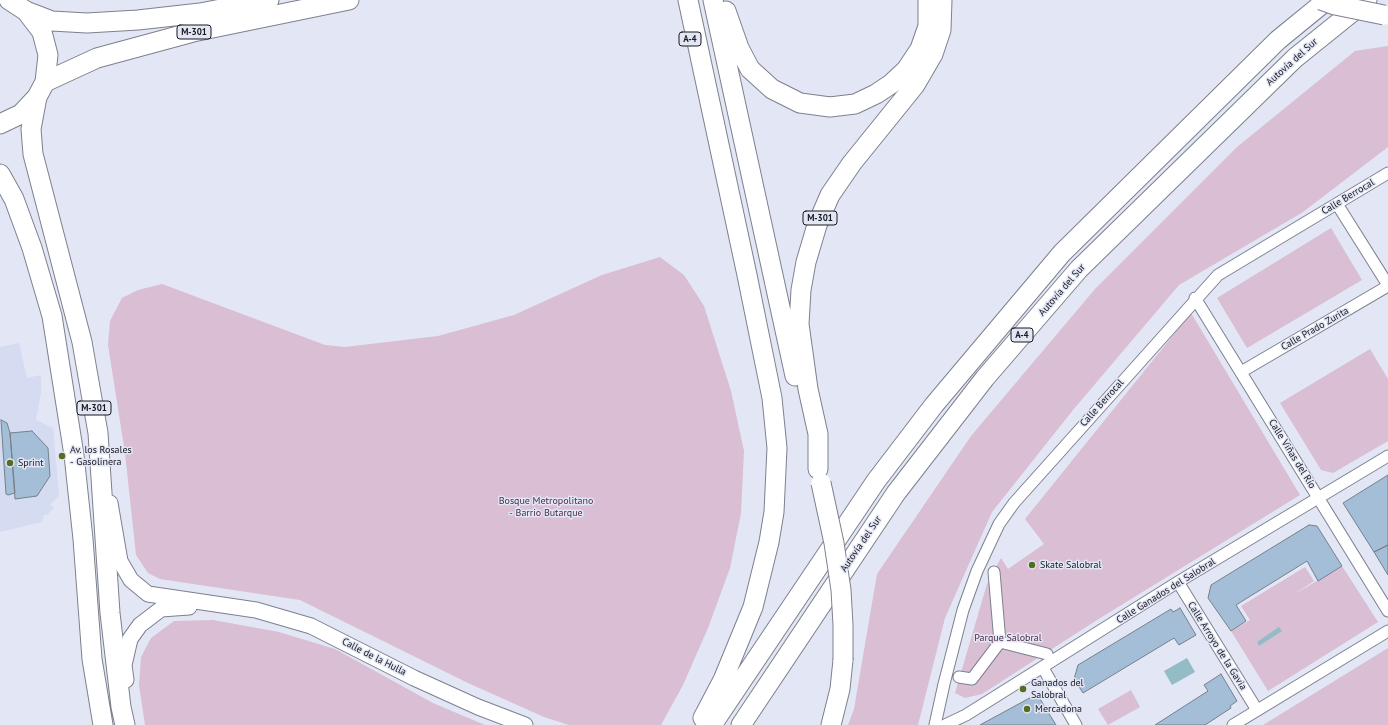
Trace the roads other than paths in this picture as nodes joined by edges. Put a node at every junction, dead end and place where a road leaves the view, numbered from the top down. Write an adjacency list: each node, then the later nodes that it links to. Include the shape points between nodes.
1 (269, 0): 12 (highway, M-301, via 200,13 87,23 52,21)
2 (349, 0): 15 (highway, M-301, via 193,32 97,58)
3 (677, 0): 14 (highway, A-4)
4 (688, 0): 14 (highway)
5 (713, 0): 25 (highway, via 784,333)
6 (724, 0): 7 (highway, via 739,48 750,69 772,89 800,103 830,107 855,104 876,94 906,70 920,49 928,26)
7 (928, 0)
8 (942, 0): 25 (highway, M-301, via 941,30 933,54 915,85 852,163 830,195 817,225 806,262 799,324 818,434)
9 (1321, 0): 13 (highway, bridge)
10 (1327, 0): 37 (highway, A-4, via 1278,40 1062,253 934,405 876,480)
11 (1367, 0): 42 (highway, Autovía del Sur / A-4, via 1295,58 1079,269 985,378 896,493)
12 (15, 3): 15 (highway, M-301, via 42,32 48,55)
13 (1386, 15)
14 (703, 78): 37 (highway, via 769,383 777,448 774,512 762,575 740,643)
15 (41, 90): 16 (highway, M-301, via 21,114); 23 (highway, M-301, via 31,129 33,154 82,342)
16 (0, 124)
17 (1388, 173): 19 (street, Calle Berrocal)
18 (0, 174): 38 (highway, M-301, via 14,199 32,248 52,316 74,455 92,659)
19 (1337, 204): 20 (street); 21 (street, Calle Berrocal, via 1218,275)
20 (1388, 285): 22 (street, Calle Prado Zurita)
21 (1195, 298): 22 (street, Calle Viñas del Río); 44 (street, Calle Berrocal, via 1014,503 999,524 977,570 963,610)
22 (1241, 372): 26 (street, Calle Viñas del Río)
23 (98, 433): 29 (street, via 120,561 131,580 148,594); 39 (highway, M-301, via 110,613)
24 (1388, 456): 26 (street, Calle Ganados del Salobral)
25 (819, 476): 43 (highway, bridge, via 834,543 843,625 840,689)
26 (1320, 499): 28 (street, Calle Ganados del Salobral); 30 (street, Calle Viñas del Río)
27 (994, 572): 32 (street)
28 (1178, 582): 34 (street, Calle Ganados del Salobral); 36 (street, Calle Arroyo de la Gavia)
29 (218, 605): 40 (street, via 161,609 140,625 130,639 124,665); 41 (street, Calle de la Hulla, via 256,610 311,626 414,678)
30 (1388, 611)
31 (1388, 631): 36 (street)
32 (1000, 642): 33 (street); 35 (street, via 972,678)
33 (1047, 654)
34 (1043, 668): 45 (street, Calle Ganados del Salobral); 46 (street)
35 (959, 677)
36 (1257, 710): 47 (street)
37 (708, 720)
38 (103, 725)
39 (125, 725)
40 (132, 725)
41 (525, 725)
42 (741, 725)
43 (831, 725)
44 (936, 725)
45 (945, 725)
46 (1076, 725)
47 (1233, 725)

